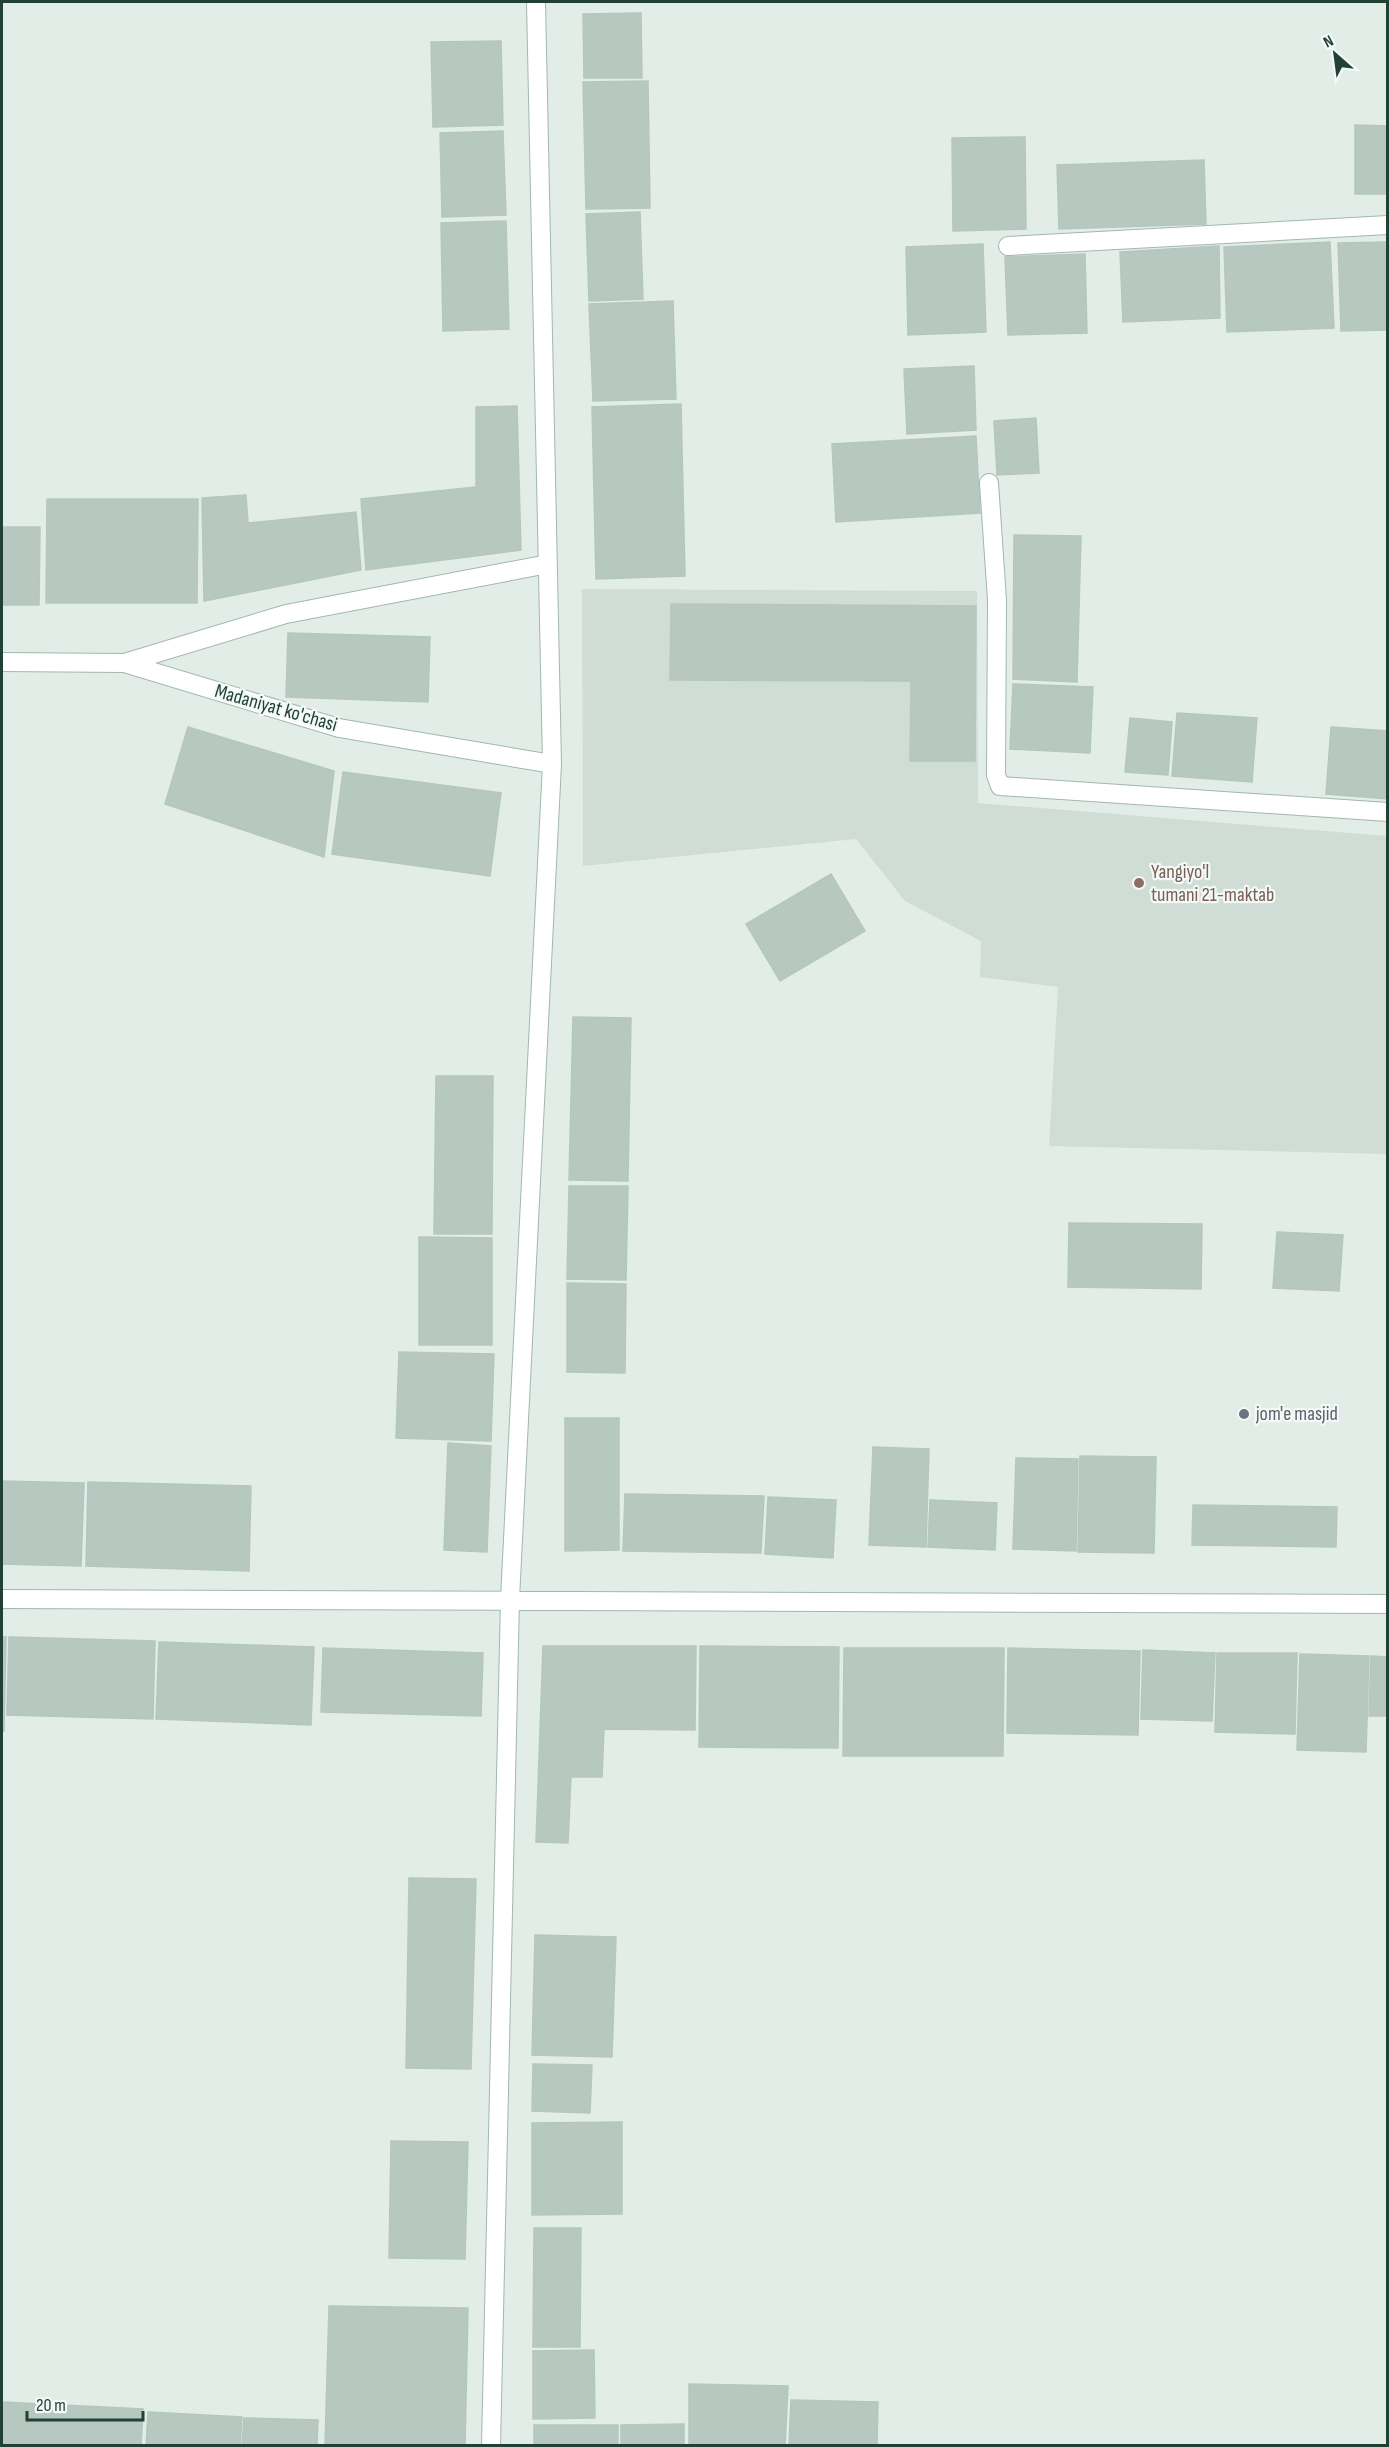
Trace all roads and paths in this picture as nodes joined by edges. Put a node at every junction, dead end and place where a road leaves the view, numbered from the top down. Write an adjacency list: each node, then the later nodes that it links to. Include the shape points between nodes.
1 (536, 2): 5 (street)
2 (1388, 225): 3 (street)
3 (1008, 246)
4 (989, 483): 9 (street, via 998,600 996,775 1000,786)
5 (548, 564): 7 (street, via 286,614); 8 (street)
6 (2, 662): 7 (street, Madaniyat ko'chasi)
7 (124, 663): 8 (street, Madaniyat ko'chasi, via 339,728)
8 (552, 764): 11 (street)
9 (1388, 812)
10 (2, 1599): 11 (street)
11 (510, 1599): 12 (street); 13 (street)
12 (1388, 1604)
13 (491, 2445)

